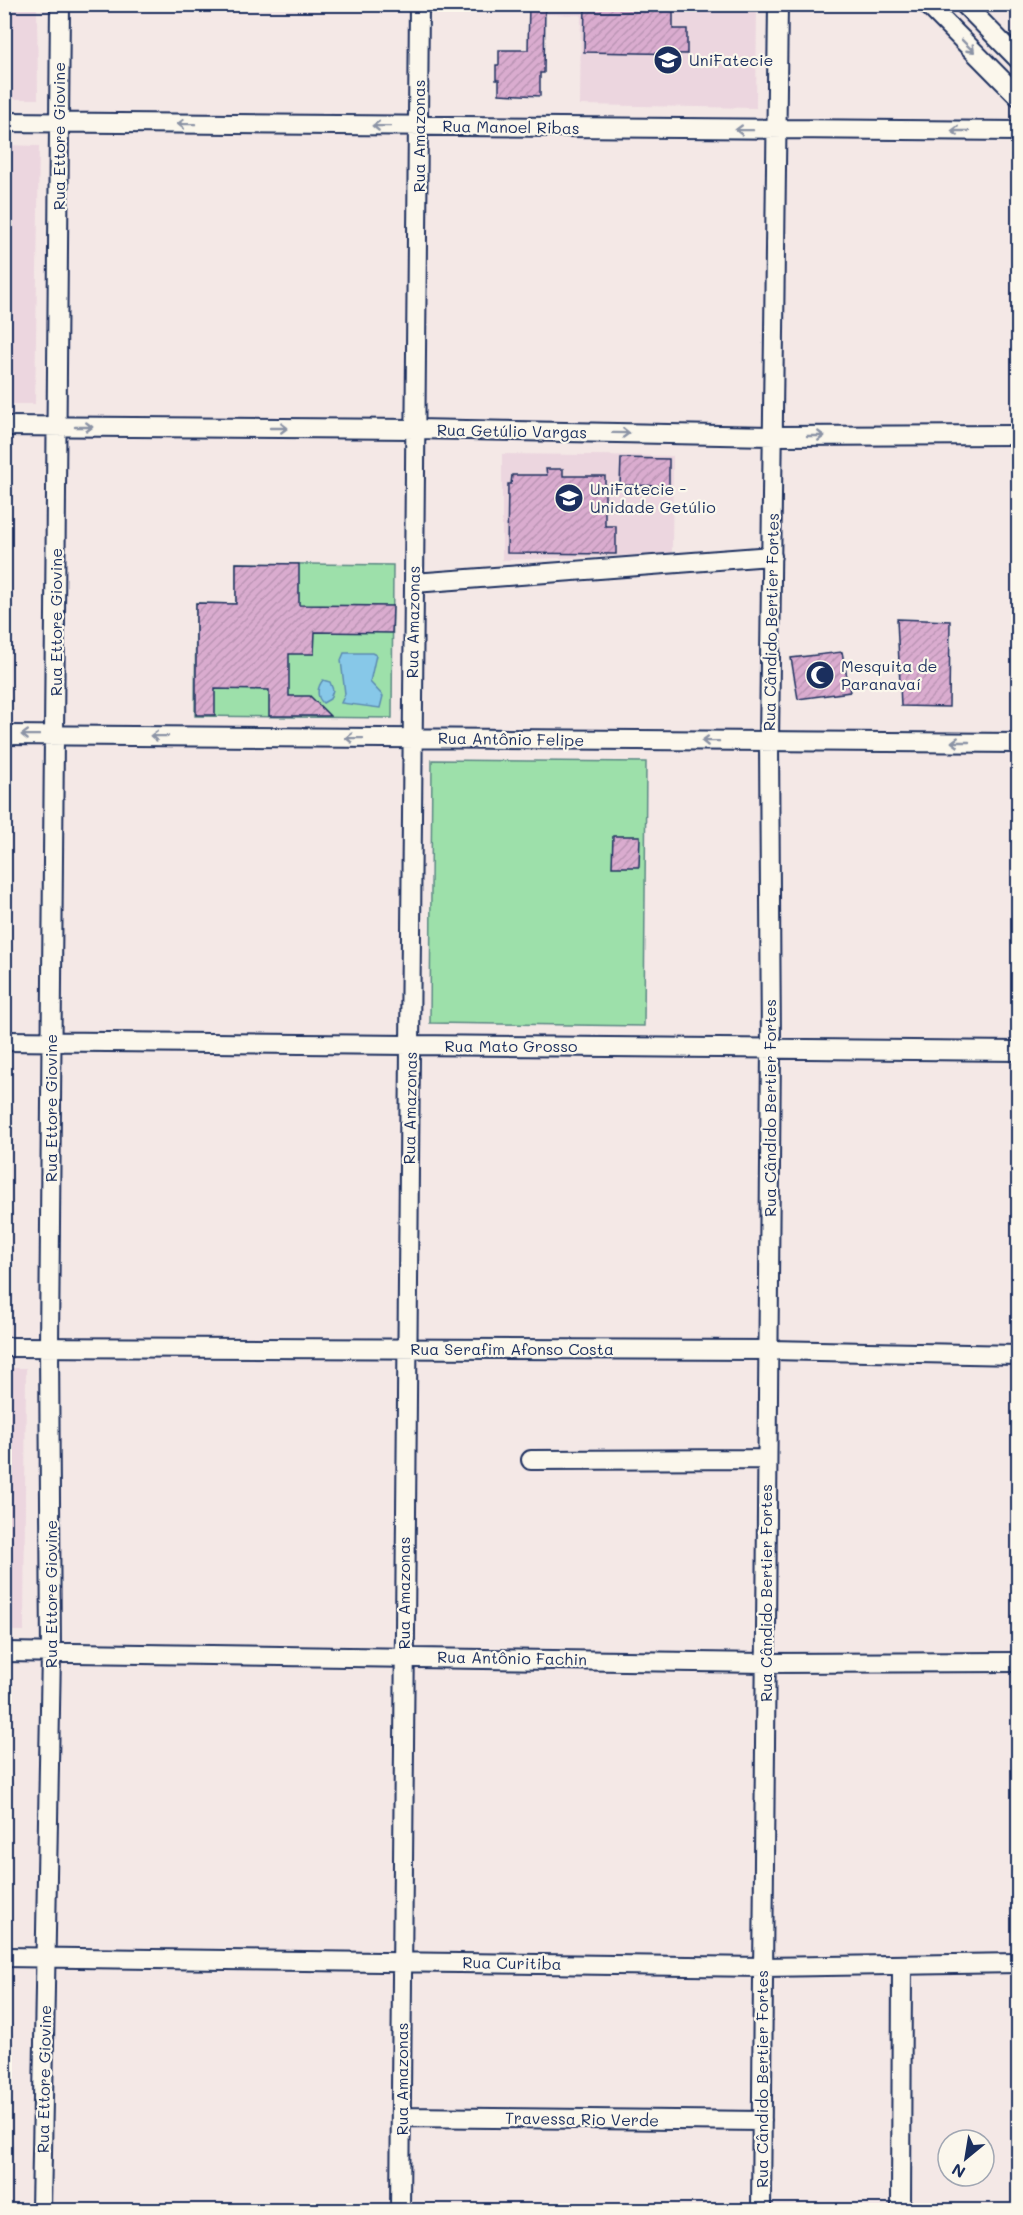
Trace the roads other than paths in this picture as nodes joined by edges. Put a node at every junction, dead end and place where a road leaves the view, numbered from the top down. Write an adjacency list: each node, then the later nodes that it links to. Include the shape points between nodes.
1 (60, 4): 9 (street, Rua Ettore Giovine)
2 (420, 4): 10 (street, Rua Amazonas)
3 (778, 4): 11 (street, Rua Cândido Bertier Fortes)
4 (927, 4): 7 (street, one-way to 7)
5 (964, 4): 6 (street)
6 (1018, 59)
7 (1018, 96)
8 (4, 122): 9 (street, Rua Manoel Ribas)
9 (59, 123): 10 (street, Rua Manoel Ribas, one-way to 9); 14 (street, Rua Ettore Giovine)
10 (419, 127): 11 (street, Rua Manoel Ribas, one-way to 10); 15 (street, Rua Amazonas)
11 (776, 130): 12 (street, Rua Manoel Ribas, one-way to 11); 17 (street, Rua Cândido Bertier Fortes)
12 (1018, 131)
13 (4, 426): 14 (street, Rua Getúlio Vargas)
14 (57, 427): 15 (street, Rua Getúlio Vargas, one-way to 15); 21 (street, Rua Ettore Giovine)
15 (416, 429): 17 (street, Rua Getúlio Vargas, one-way to 17); 19 (street, Rua Amazonas)
16 (1018, 435): 17 (street, Rua Getúlio Vargas, one-way to 16)
17 (774, 436): 18 (street, Rua Cândido Bertier Fortes)
18 (772, 556): 19 (street); 23 (street, Rua Cândido Bertier Fortes)
19 (414, 583): 22 (street, Rua Amazonas)
20 (4, 735): 21 (street, Rua Antônio Felipe, one-way to 20)
21 (55, 735): 22 (street, Rua Antônio Felipe, one-way to 21); 26 (street, Rua Ettore Giovine)
22 (412, 738): 23 (street, Rua Antônio Felipe, one-way to 22); 27 (street, Rua Amazonas)
23 (769, 742): 24 (street, Rua Antônio Felipe, one-way to 23); 28 (street, Rua Cândido Bertier Fortes)
24 (1018, 743)
25 (4, 1041): 26 (street, Rua Mato Grosso)
26 (52, 1041): 27 (street, Rua Mato Grosso); 31 (street, Rua Ettore Giovine)
27 (411, 1046): 28 (street, Rua Mato Grosso); 32 (street, Rua Amazonas)
28 (771, 1048): 29 (street, Rua Mato Grosso); 33 (street, Rua Cândido Bertier Fortes)
29 (1018, 1051)
30 (4, 1347): 31 (street, Rua Serafim Afonso Costa)
31 (49, 1347): 32 (street, Rua Serafim Afonso Costa); 38 (street, Rua Ettore Giovine)
32 (406, 1349): 33 (street, Rua Serafim Afonso Costa); 39 (street, Rua Amazonas)
33 (769, 1350): 34 (street, Rua Serafim Afonso Costa); 35 (street, Rua Cândido Bertier Fortes)
34 (1018, 1355)
35 (766, 1459): 36 (street); 41 (street, Rua Cândido Bertier Fortes)
36 (531, 1460)
37 (4, 1653): 38 (street, Rua Antônio Fachin)
38 (51, 1653): 39 (street, Rua Antônio Fachin); 43 (street, Rua Ettore Giovine)
39 (404, 1656): 41 (street, Rua Antônio Fachin); 44 (street, Rua Amazonas)
40 (1018, 1662): 41 (street, Rua Antônio Fachin)
41 (765, 1663): 47 (street, Rua Cândido Bertier Fortes)
42 (4, 1957): 43 (street, Rua Curitiba)
43 (47, 1958): 44 (street, Rua Curitiba); 50 (street, Rua Ettore Giovine)
44 (403, 1962): 47 (street, Rua Curitiba); 48 (street, Rua Amazonas)
45 (1018, 1963): 46 (street, Rua Curitiba)
46 (902, 1965): 47 (street, Rua Curitiba); 53 (street)
47 (763, 1967): 49 (street, Rua Cândido Bertier Fortes)
48 (402, 2117): 49 (street, Travessa Rio Verde); 51 (street, Rua Amazonas)
49 (762, 2121): 52 (street, Rua Cândido Bertier Fortes)
50 (41, 2211)
51 (400, 2211)
52 (761, 2211)
53 (901, 2211)

